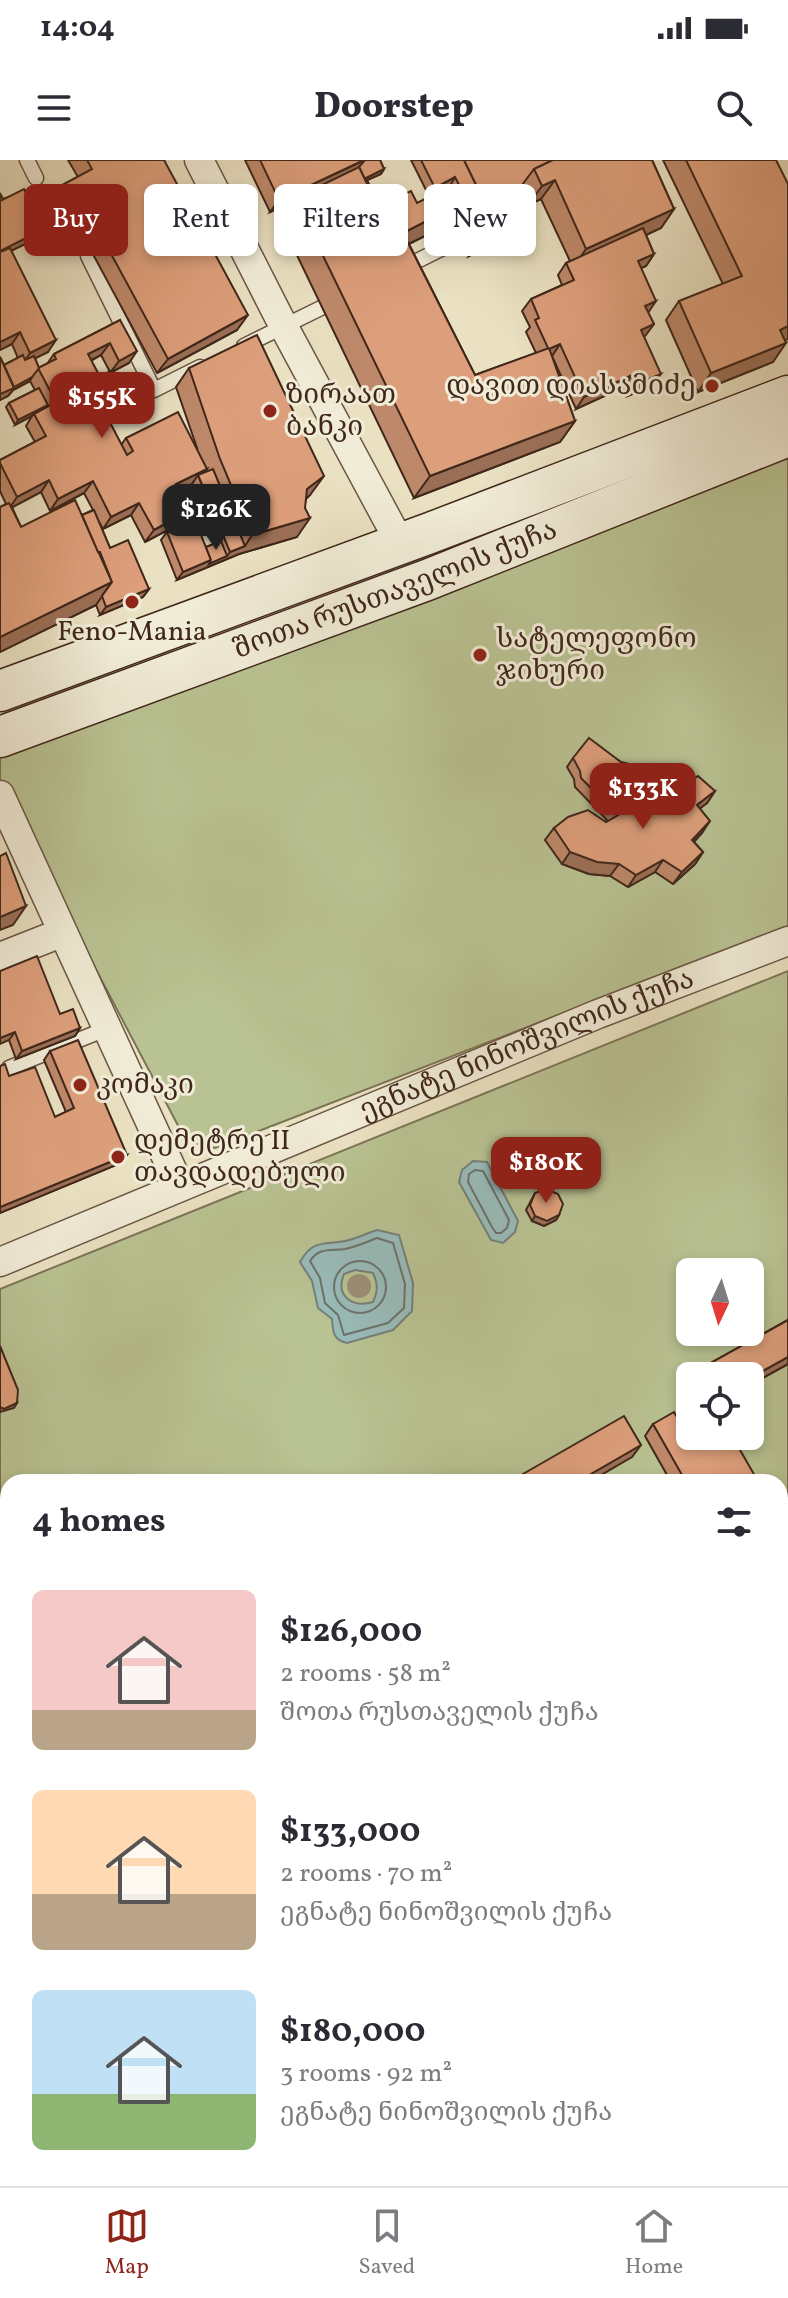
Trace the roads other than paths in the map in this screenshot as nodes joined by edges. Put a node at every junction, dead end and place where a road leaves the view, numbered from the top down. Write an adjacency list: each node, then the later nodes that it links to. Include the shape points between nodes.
1 (27, 160): 3 (lane)
2 (199, 160): 8 (street)
3 (36, 178)
4 (88, 256): 8 (lane, via 154,390)
5 (427, 256): 6 (lane)
6 (397, 271)
7 (323, 307): 8 (lane)
8 (284, 327): 11 (street)
9 (788, 396): 11 (main road, შოთა რუსთაველის ქუჩა)
10 (788, 436): 13 (main road, შოთა რუსთაველის ქუჩა, via 427,580)
11 (400, 543): 12 (main road, შოთა რუსთაველის ქუჩა)
12 (0, 691)
13 (0, 737)
14 (0, 795): 15 (street)
15 (61, 933): 17 (street); 18 (street)
16 (788, 941): 20 (street, ეგნატე ნინოშვილის ქუჩა)
17 (0, 957)
18 (106, 1029): 19 (lane); 20 (street)
19 (9, 1068)
20 (180, 1187): 21 (street, ეგნატე ნინოშვილის ქუჩა)
21 (0, 1262)

